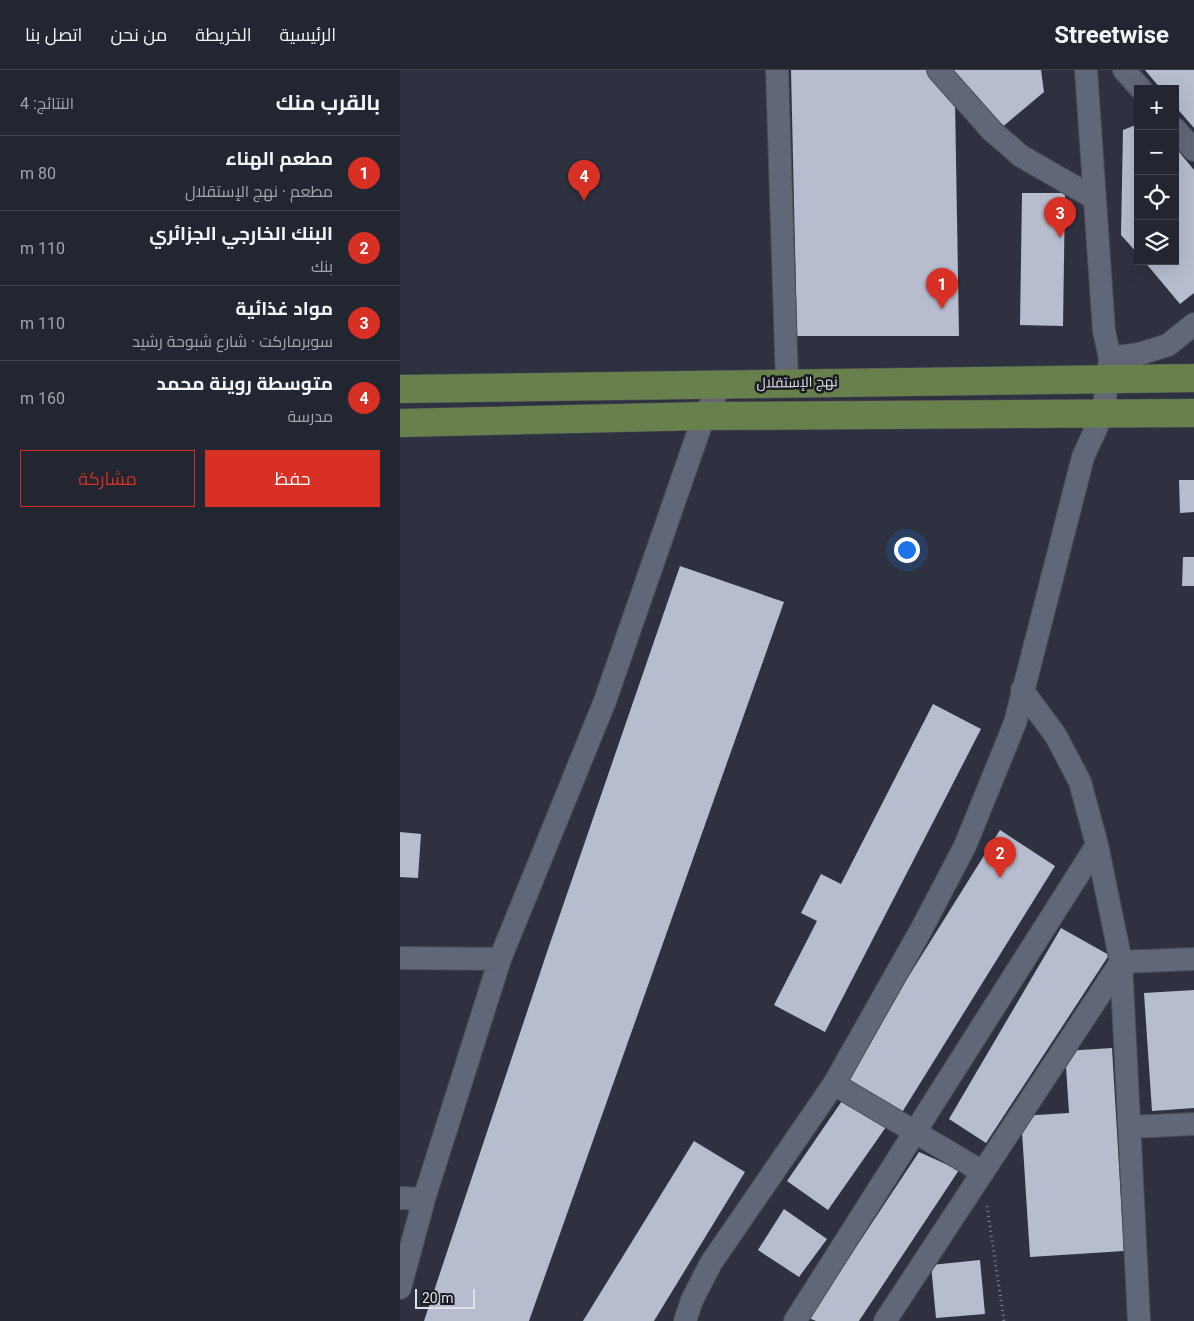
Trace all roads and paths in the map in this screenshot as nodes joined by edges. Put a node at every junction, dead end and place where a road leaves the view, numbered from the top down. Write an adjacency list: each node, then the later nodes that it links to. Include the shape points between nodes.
1 (777, 70): 12 (street)
2 (938, 70): 8 (street, via 992,131 1021,156)
3 (1086, 70): 8 (street)
4 (1124, 70): 5 (street)
5 (1137, 85)
6 (1177, 130): 7 (street)
7 (1194, 150)
8 (1094, 198): 10 (street)
9 (1194, 324): 10 (street, via 1168,345 1139,354)
10 (1110, 369): 11 (main road, نهج الإستقلال); 12 (main road, نهج الإستقلال); 15 (street)
11 (1194, 378)
12 (787, 382): 13 (main road, نهج الإستقلال)
13 (722, 383): 14 (main road, نهج الإستقلال); 17 (street)
14 (400, 389)
15 (1103, 413): 16 (main road); 17 (main road); 19 (street, via 1083,457)
16 (1194, 413)
17 (704, 416): 18 (main road); 22 (street, via 605,701)
18 (400, 422)
19 (1022, 690): 20 (street, via 1056,736 1080,782); 25 (street, via 1014,723 965,846)
20 (1097, 845): 24 (street); 28 (street)
21 (400, 958): 22 (street)
22 (500, 959): 31 (street)
23 (1194, 959): 24 (street)
24 (1121, 962): 27 (street); 29 (street)
25 (834, 1084): 28 (street); 33 (street, via 711,1263)
26 (1194, 1124): 27 (street)
27 (1130, 1127): 37 (street)
28 (916, 1134): 29 (street); 34 (street)
29 (981, 1171): 35 (street); 36 (path)
30 (400, 1198): 31 (street)
31 (424, 1199): 32 (street)
32 (400, 1288)
33 (685, 1321)
34 (795, 1321)
35 (885, 1321)
36 (1004, 1321)
37 (1139, 1321)

